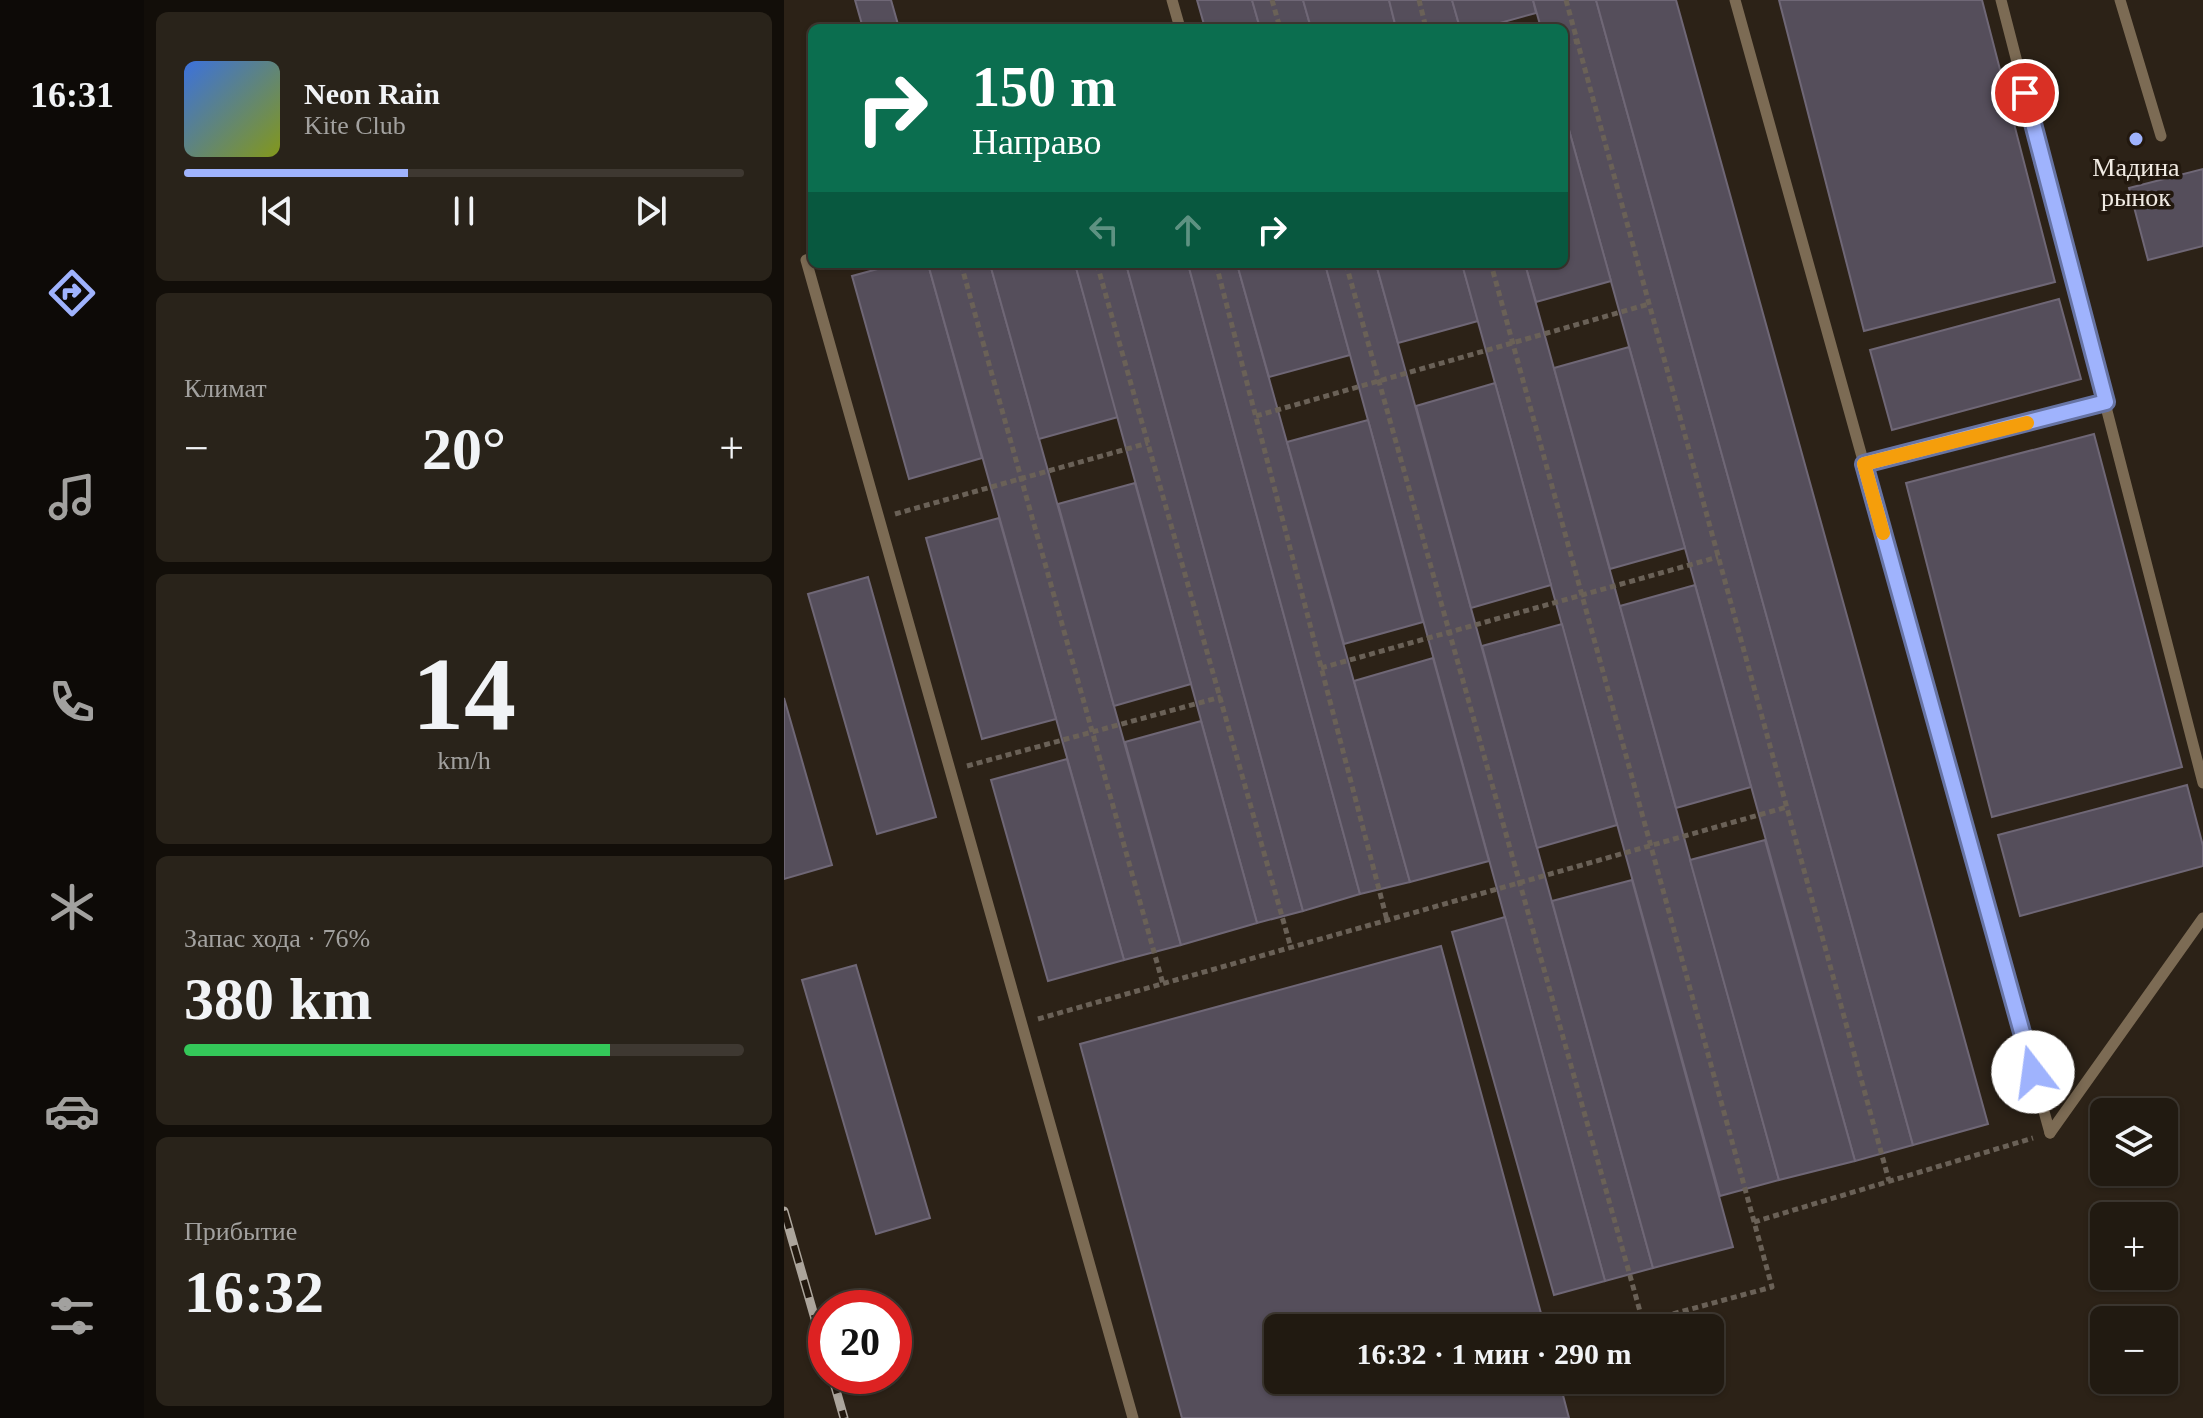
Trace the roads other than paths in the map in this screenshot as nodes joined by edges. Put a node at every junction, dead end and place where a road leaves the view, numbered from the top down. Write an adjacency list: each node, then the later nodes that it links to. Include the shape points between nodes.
1 (1172, 0): 5 (lane)
2 (1735, 0): 9 (lane)
3 (2001, 0): 8 (lane)
4 (2120, 0): 6 (lane)
5 (1179, 24)
6 (2161, 136)
7 (808, 268): 12 (lane)
8 (2106, 402): 9 (lane); 10 (lane)
9 (1864, 464): 11 (lane, via 2050,1133)
10 (2203, 783)
11 (2203, 918)
12 (1133, 1418)

